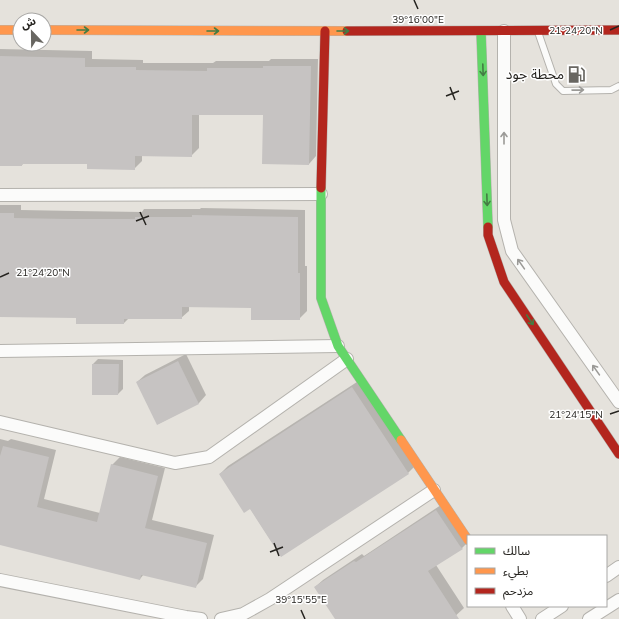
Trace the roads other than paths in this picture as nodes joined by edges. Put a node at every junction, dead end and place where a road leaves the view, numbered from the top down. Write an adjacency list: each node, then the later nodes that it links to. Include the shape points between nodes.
1 (0, 30): 2 (street)
2 (12, 30)
3 (52, 30): 5 (street, one-way to 5)
4 (619, 30): 8 (street)
5 (325, 31): 6 (street, one-way to 6); 10 (street)
6 (481, 31): 7 (street); 17 (street, one-way to 17, via 488,235 504,282)
7 (504, 31): 8 (street); 15 (street, one-way to 7, via 512,251 504,220)
8 (538, 31): 9 (lane, one-way to 9, via 556,84 563,91 611,90)
9 (619, 86)
10 (321, 194): 11 (street); 12 (street, via 321,298)
11 (0, 195)
12 (338, 346): 13 (street); 14 (street)
13 (0, 351)
14 (347, 359): 16 (street, via 209,457 175,463); 18 (street)
15 (619, 402)
16 (0, 422)
17 (619, 454)
18 (434, 490): 19 (street); 27 (street, via 270,599 243,614)
19 (467, 539)
20 (619, 567): 21 (street)
21 (607, 575)
22 (0, 580): 26 (street)
23 (619, 600): 30 (street)
24 (513, 607): 28 (street)
25 (560, 607): 29 (street)
26 (201, 619)
27 (221, 619)
28 (520, 619)
29 (542, 619)
30 (589, 619)

